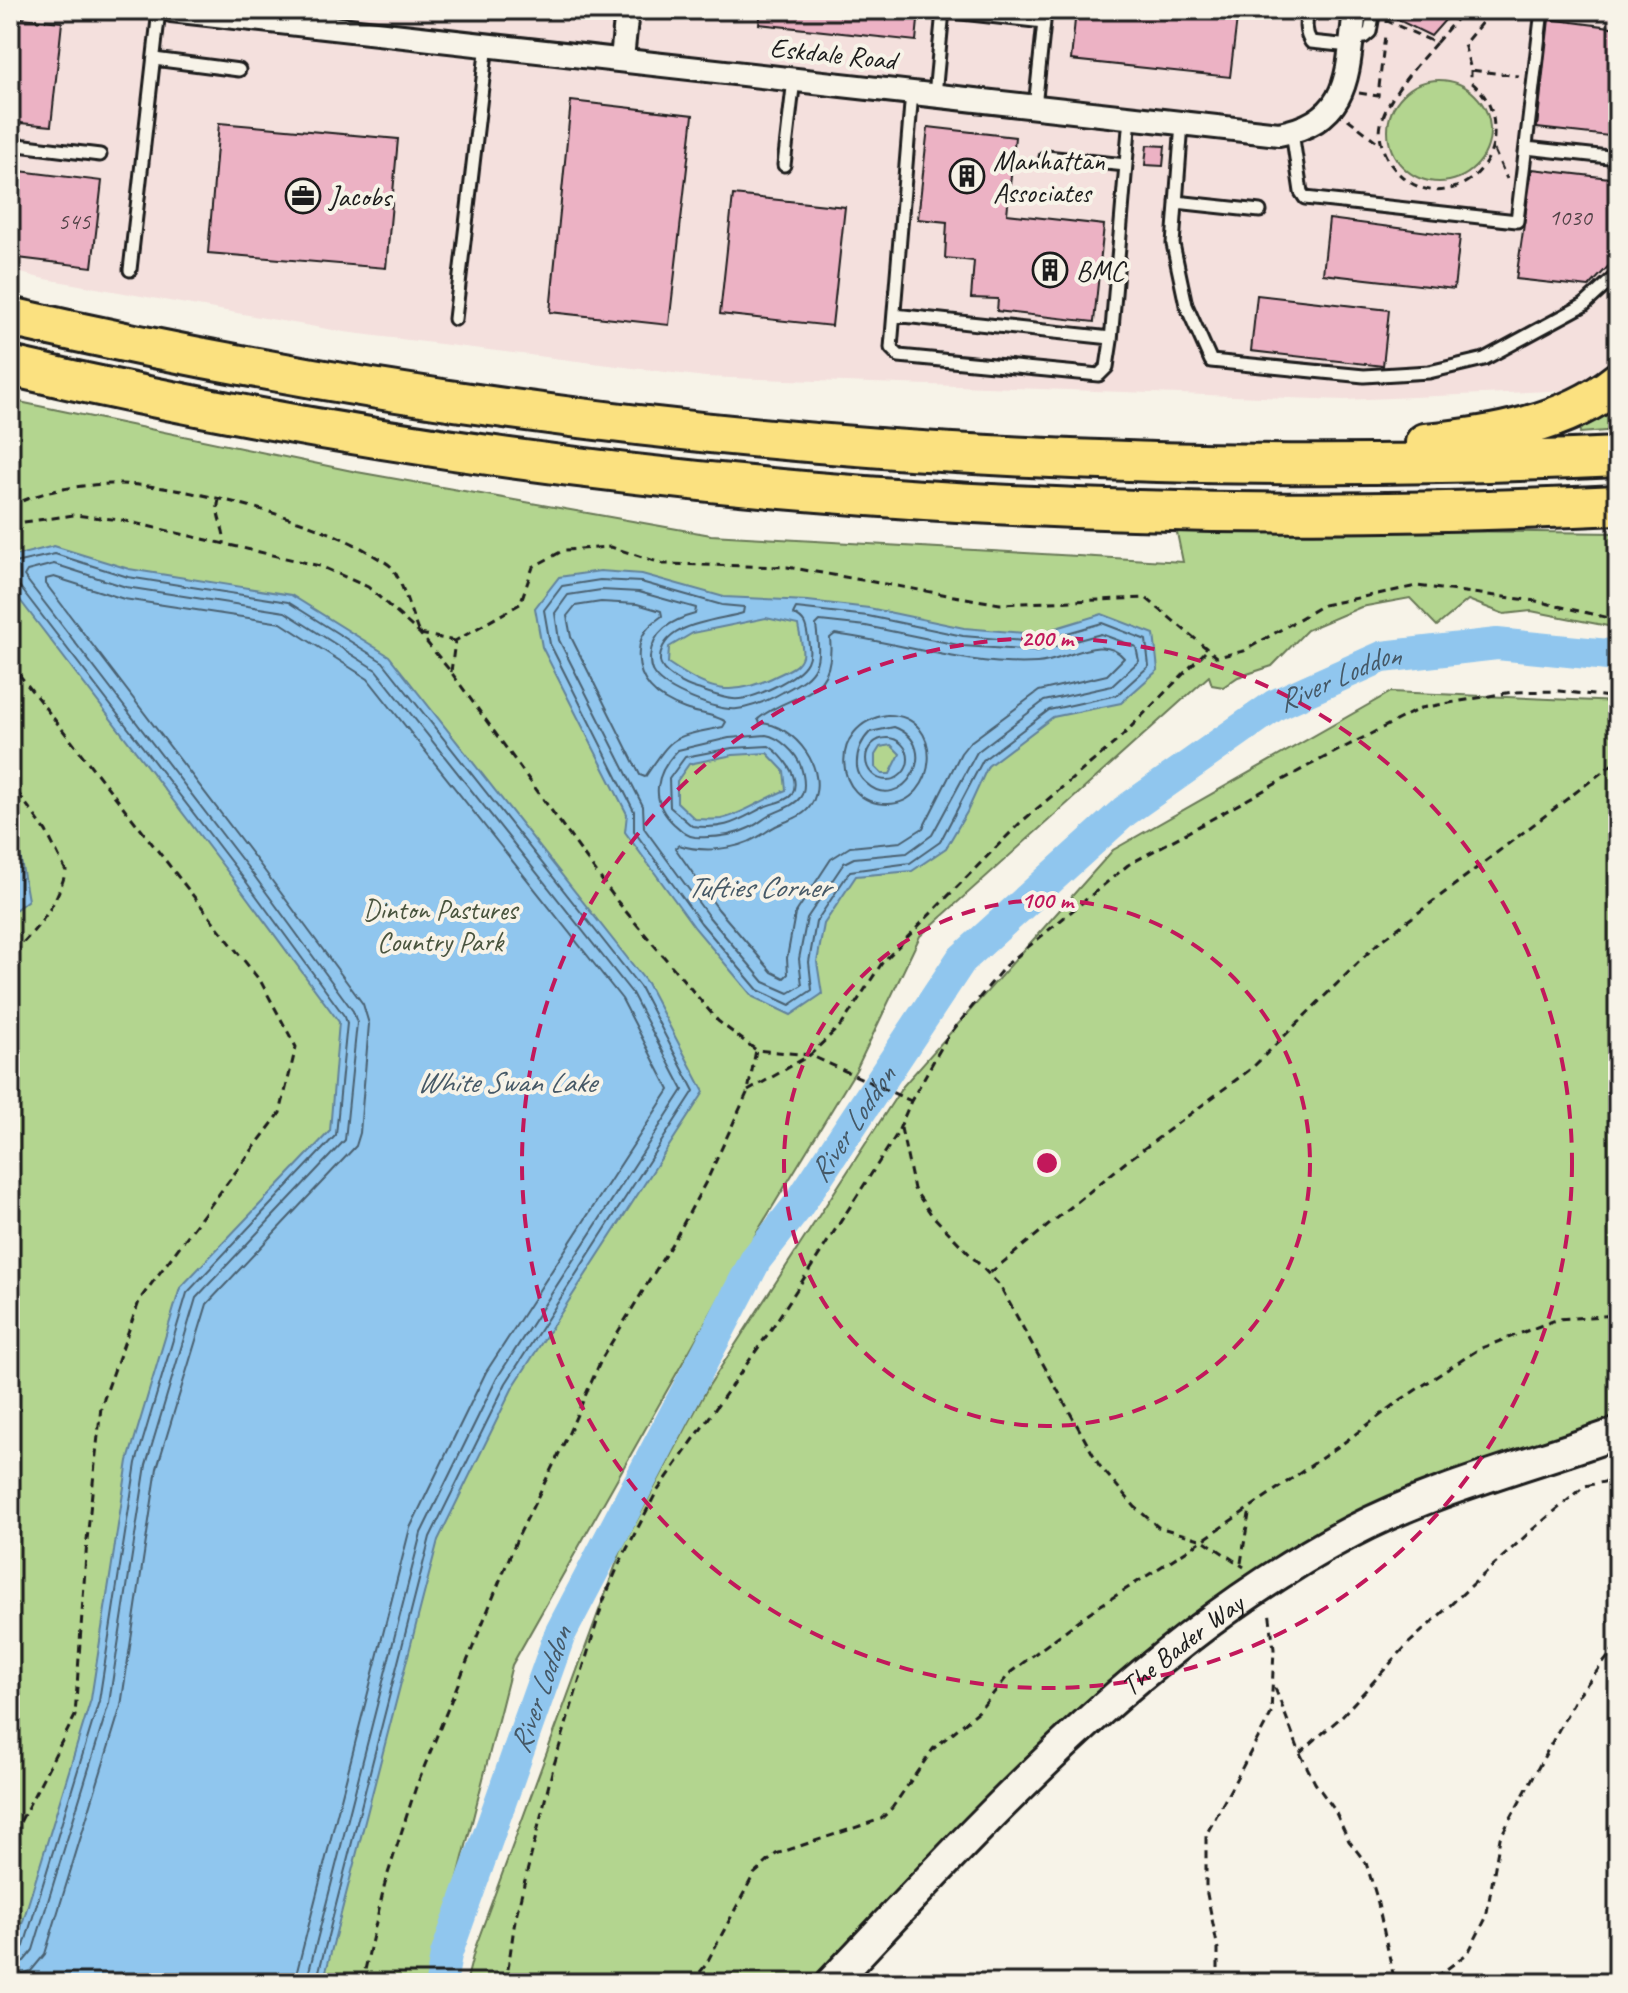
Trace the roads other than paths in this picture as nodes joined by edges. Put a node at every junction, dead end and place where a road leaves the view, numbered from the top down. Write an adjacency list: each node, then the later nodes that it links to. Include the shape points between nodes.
1 (159, 10): 10 (lane)
2 (173, 10): 9 (street, Eskdale Road)
3 (627, 10): 11 (street)
4 (1308, 10): 8 (lane, via 1305,25 1311,42)
5 (1355, 10): 8 (street)
6 (1374, 10): 8 (lane, via 1370,32)
7 (1542, 10): 21 (lane)
8 (1350, 43): 19 (street, via 1342,95 1321,118)
9 (487, 44): 11 (street, Eskdale Road); 33 (lane)
10 (154, 59): 12 (lane); 29 (lane)
11 (622, 59): 13 (street, Eskdale Road)
12 (239, 70)
13 (794, 79): 14 (street, Eskdale Road); 25 (lane)
14 (912, 92): 15 (street, Eskdale Road); 31 (lane)
15 (935, 95): 16 (street, Eskdale Road); 16 (lane, via 943,11 1044,22)
16 (1035, 107): 17 (street, Eskdale Road)
17 (1130, 117): 18 (street, Eskdale Road); 26 (lane)
18 (1182, 123): 19 (street, Eskdale Road); 27 (lane)
19 (1292, 132): 21 (lane, via 1305,198 1517,221)
20 (10, 144): 22 (lane)
21 (1526, 148): 24 (lane)
22 (100, 155)
23 (1046, 157): 26 (lane)
24 (1618, 158)
25 (784, 165)
26 (1126, 165): 34 (lane)
27 (1176, 202): 28 (lane); 30 (lane, via 1173,244 1186,305 1211,361 1364,376 1429,372 1484,359 1584,305)
28 (1260, 211)
29 (130, 270)
30 (1618, 274)
31 (894, 315): 34 (lane); 34 (lane, via 891,348 899,356 1099,375 1107,367)
32 (10, 317): 38 (highway, via 299,376 537,413 812,443)
33 (455, 319)
34 (1111, 338)
35 (10, 366): 39 (highway, via 454,449 776,488 1149,510 1340,512)
36 (1618, 382): 38 (highway, via 1540,421 1453,440)
37 (1618, 457): 38 (highway, via 1334,466)
38 (1094, 460)
39 (1617, 505)
40 (1618, 1433): 41 (street, The Bader Way, via 1459,1486 1354,1530 1259,1585 1147,1672 1005,1800)
41 (831, 1983)

